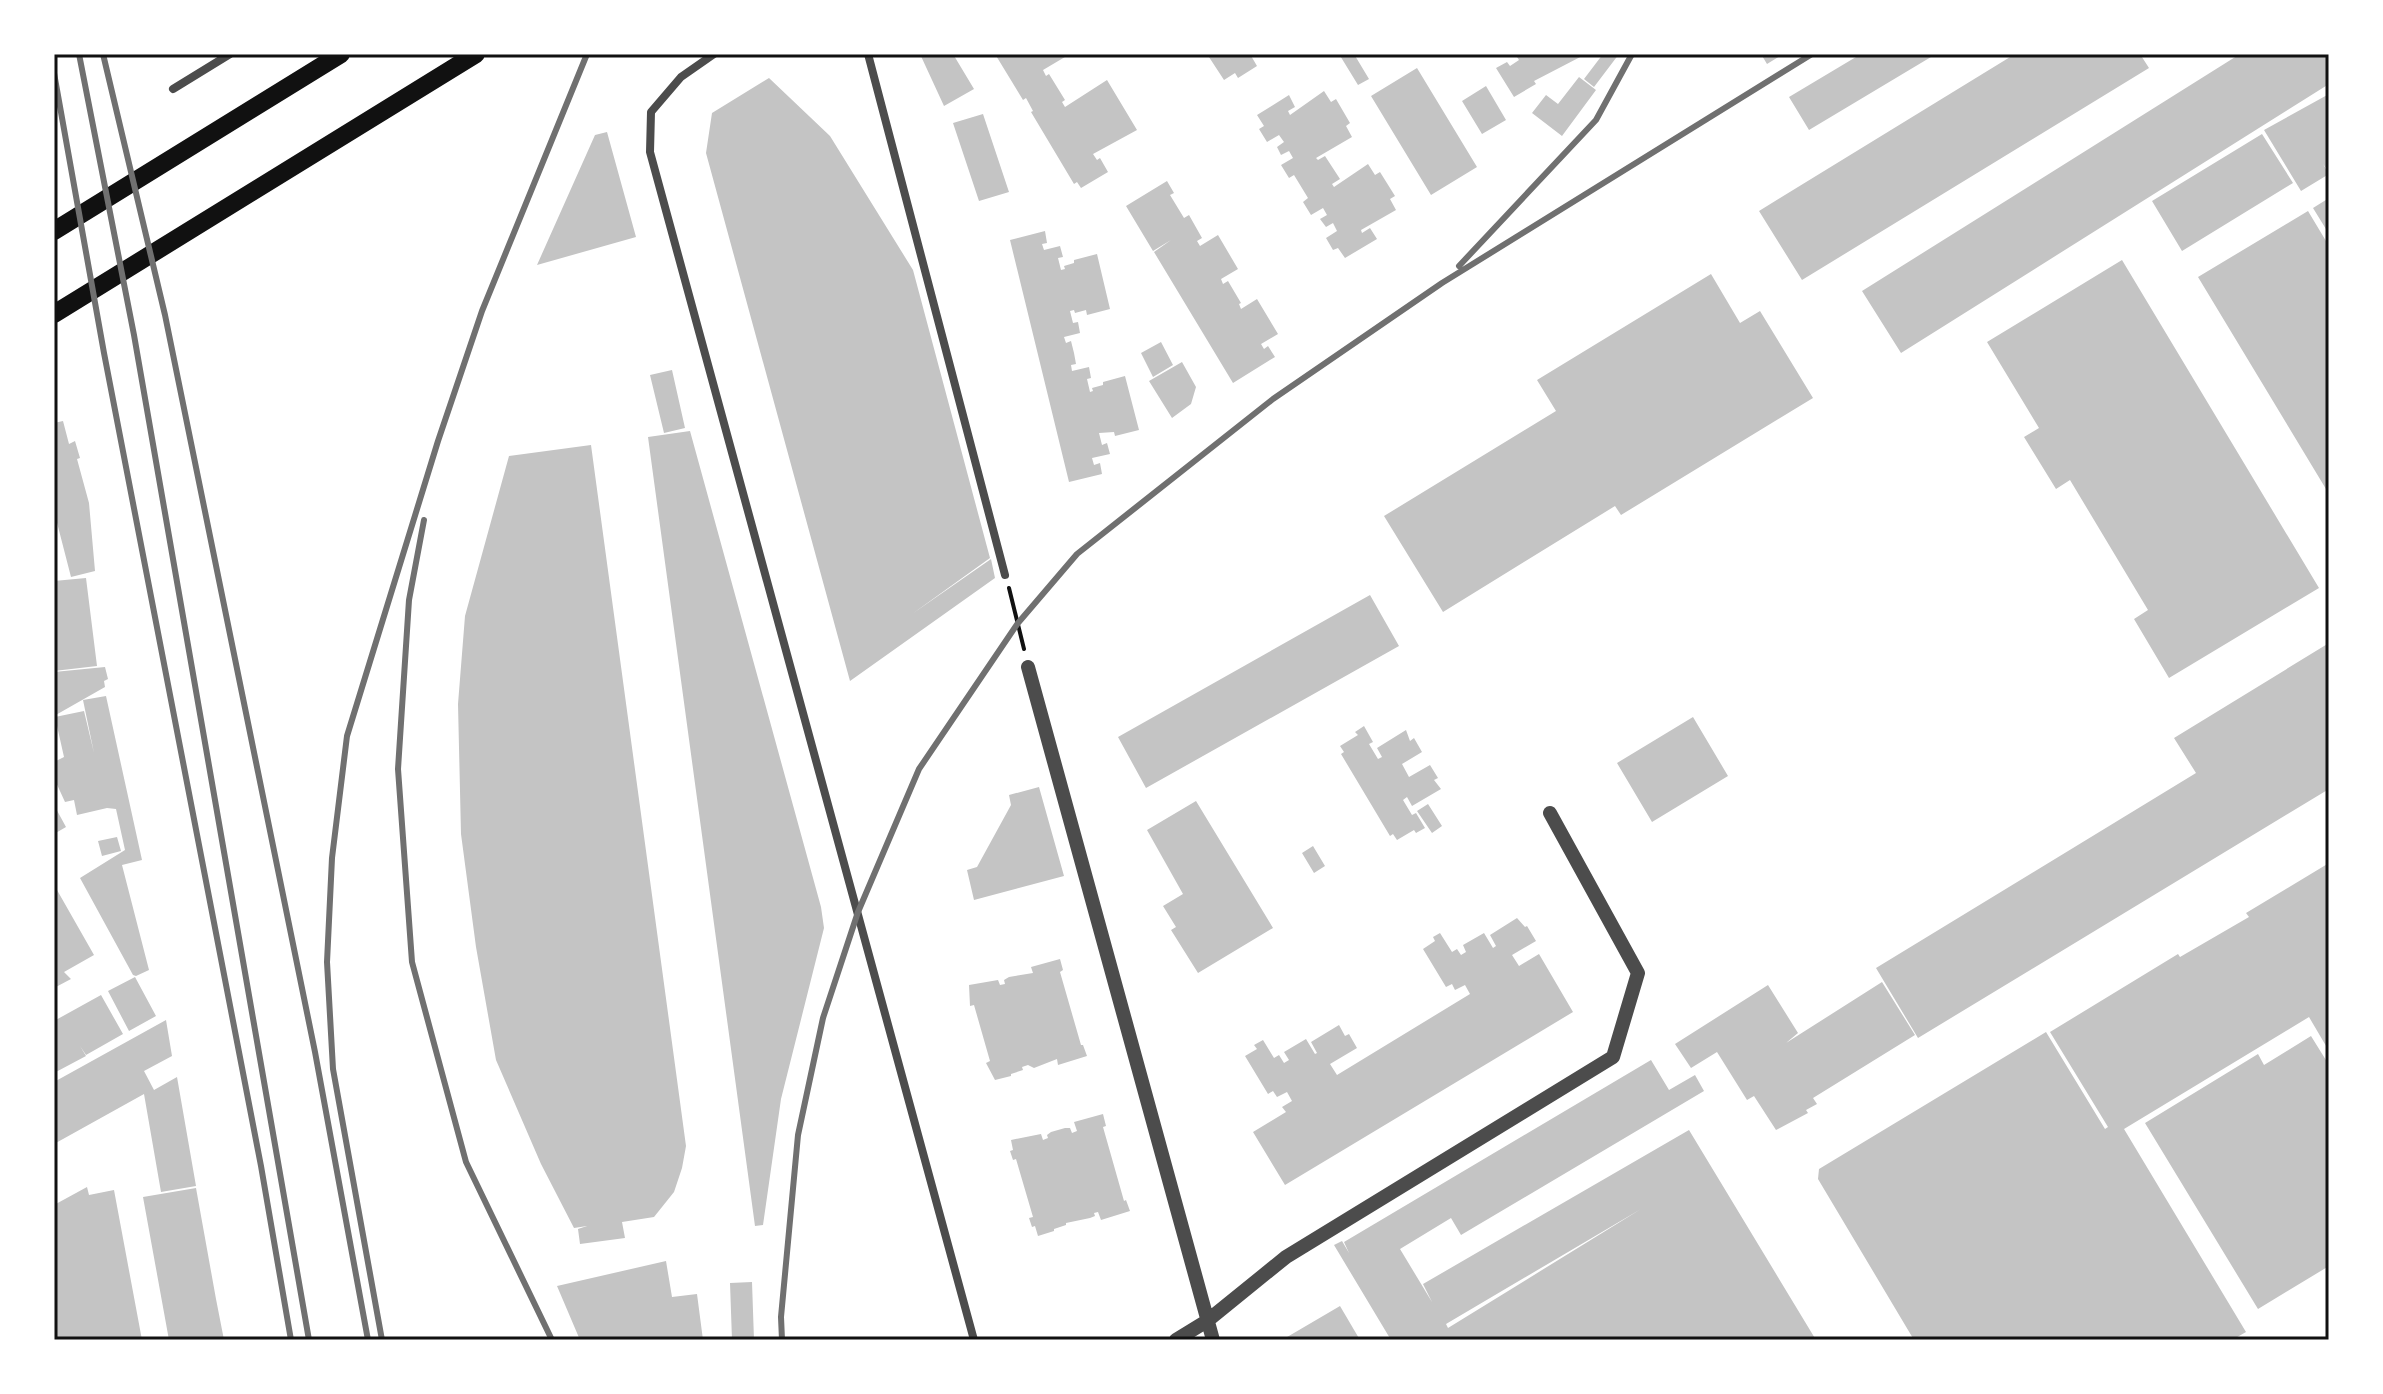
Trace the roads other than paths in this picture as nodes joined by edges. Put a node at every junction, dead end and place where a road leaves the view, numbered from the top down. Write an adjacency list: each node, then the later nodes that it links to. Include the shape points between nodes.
1 (230, 54): 6 (street)
2 (341, 54): 7 (main road)
3 (476, 54): 8 (main road)
4 (714, 54): 13 (street, via 681,77 651,112 650,152)
5 (868, 54): 9 (street)
6 (173, 89)
7 (54, 231)
8 (54, 314)
9 (1005, 575)
10 (1028, 667): 12 (street)
11 (1550, 813): 12 (street, via 1638,973 1613,1057 1286,1257)
12 (1207, 1321): 14 (street); 15 (street)
13 (974, 1340)
14 (1176, 1340)
15 (1213, 1340)

